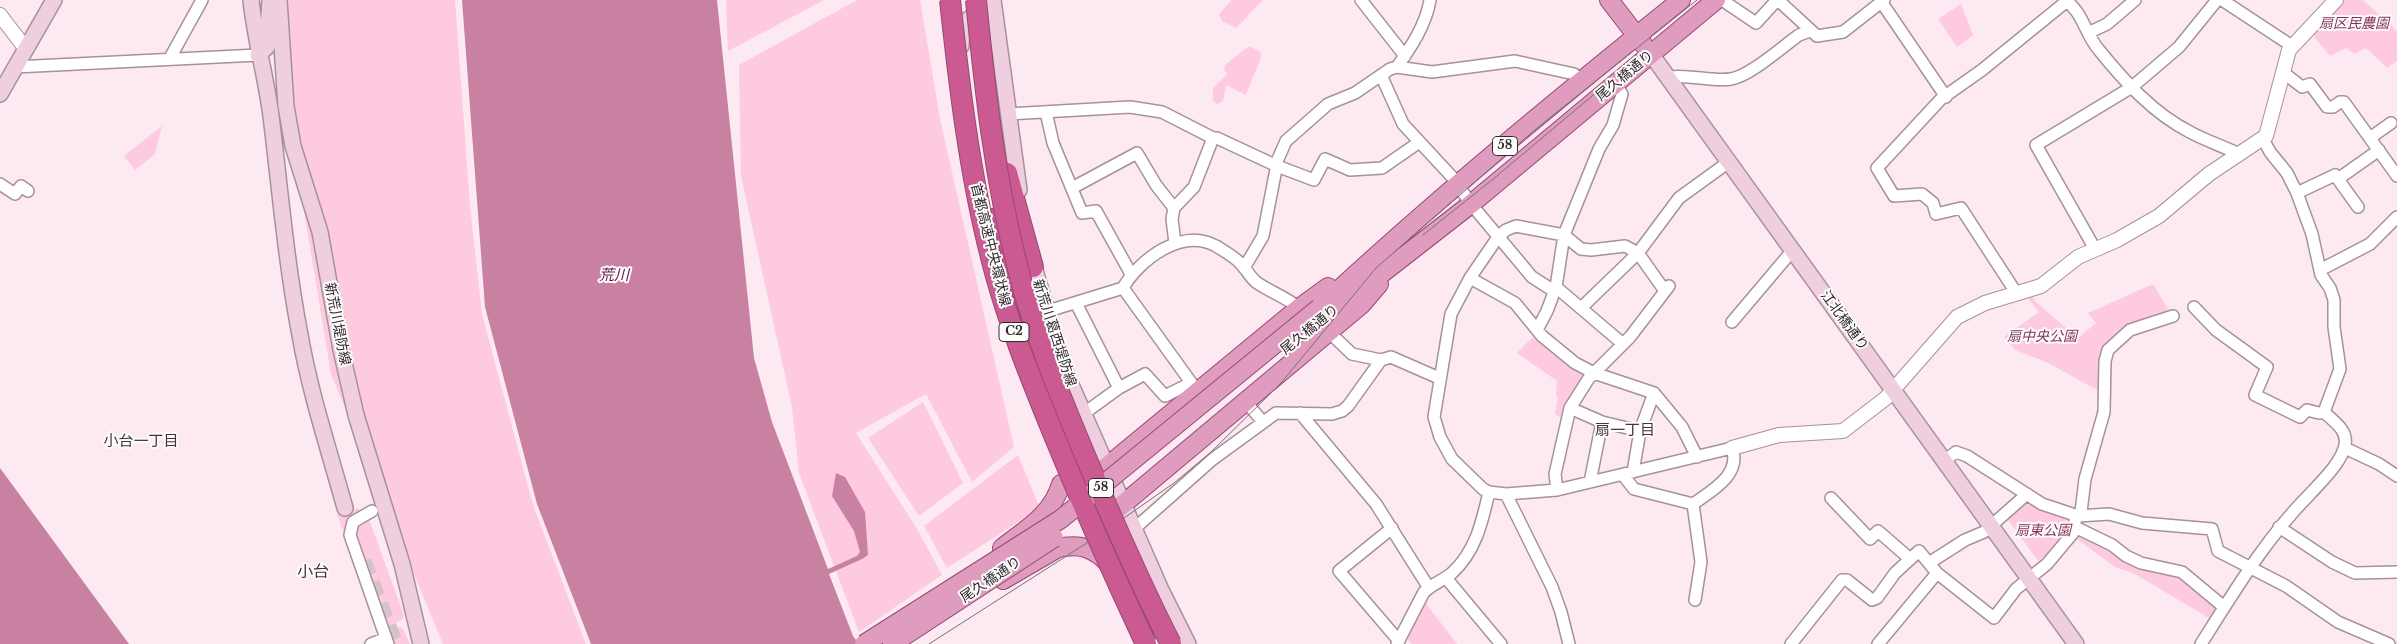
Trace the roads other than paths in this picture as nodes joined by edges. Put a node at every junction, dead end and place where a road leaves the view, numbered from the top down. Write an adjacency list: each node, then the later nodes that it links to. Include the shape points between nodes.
1 (54, 0): 29 (main road)
2 (202, 0): 33 (street)
3 (251, 0): 31 (main road)
4 (270, 0): 31 (main road, via 267,47)
5 (278, 0): 148 (main road, 新荒川堤防線, via 286,106 293,146 320,232 356,414 402,564)
6 (950, 0): 151 (highway, 首都高速中央環状線 / C2, bridge, via 970,165 996,276 1015,338 1060,450)
7 (968, 0): 23 (main road, 新荒川葛西堤防線)
8 (985, 0): 73 (highway, via 1002,148)
9 (993, 0): 45 (main road, 新荒川葛西堤防線)
10 (1361, 0): 32 (street)
11 (1430, 0): 32 (street, via 1428,14)
12 (1609, 0): 27 (main road, 江北橋通り)
13 (1681, 0): 27 (main road, 尾久橋通り / 58)
14 (1716, 0): 30 (main road, 尾久橋通り / 58)
15 (1722, 0): 16 (street, via 1756,23)
16 (1777, 0): 25 (street)
17 (2135, 0): 26 (street, via 2106,24)
18 (2217, 0): 41 (street, via 2179,47)
19 (2222, 0): 28 (street)
20 (2336, 0): 28 (street)
21 (1882, 1): 25 (street, via 1843,32 1817,36); 43 (street)
22 (2066, 1): 26 (street, via 2081,16); 43 (street)
23 (969, 6): 88 (main road, 新荒川葛西堤防線, via 989,163); 88 (highway, via 974,108 993,219); 154 (highway, 首都高速中央環状線 / C2, bridge, via 995,161 1021,280 1036,330 1069,419)
24 (0, 15): 29 (street)
25 (1810, 31): 38 (street, via 1744,76 1729,80 1684,75)
26 (2088, 33): 41 (street)
27 (1636, 36): 30 (main road, 江北橋通り); 39 (main road, 尾久橋通り / 58)
28 (2292, 46): 36 (street)
29 (26, 49): 34 (main road)
30 (1651, 54): 38 (main road, 江北橋通り); 40 (main road, 尾久橋通り / 58)
31 (258, 55): 33 (street); 124 (main road, via 270,110 300,336)
32 (1405, 56): 35 (street)
33 (170, 58): 34 (street)
34 (16, 67): 42 (main road)
35 (1397, 67): 37 (street); 39 (street, via 1432,72 1515,62 1574,74)
36 (2284, 73): 48 (street, via 2302,87 2310,84 2327,107 2344,102); 49 (street)
37 (1381, 75): 50 (street, via 1403,124); 54 (street, via 1355,93 1328,104 1308,121 1286,141)
38 (1669, 77): 53 (main road, 江北橋通り)
39 (1583, 81): 58 (main road, 尾久橋通り / 58)
40 (1615, 84): 62 (main road, 尾久橋通り / 58); 66 (street, via 1622,94 1613,125 1599,149)
41 (2132, 87): 52 (street, via 2154,109 2190,132); 69 (street, via 2036,145)
42 (0, 94)
43 (1946, 97): 80 (street, via 1877,168 1894,196 1922,194 1932,203 1936,214 1961,208)
44 (1046, 112): 45 (street); 47 (street, via 1130,107 1162,112); 59 (street, via 1053,143)
45 (1008, 114): 73 (main road, 新荒川葛西堤防線)
46 (2391, 123): 48 (street)
47 (1212, 138): 54 (street); 64 (street, via 1194,187)
48 (2370, 138): 51 (street)
49 (2263, 139): 52 (street); 61 (street)
50 (1418, 143): 54 (street, via 1382,168 1350,170 1326,159 1314,180); 58 (street)
51 (2379, 150): 55 (street); 56 (street)
52 (2239, 154): 69 (street, via 2209,174 2159,216)
53 (1730, 161): 70 (main road, 江北橋通り); 71 (street, via 1680,198)
54 (1277, 166): 74 (street, via 1263,236)
55 (2397, 176)
56 (2338, 179): 61 (street, via 2335,175); 63 (street)
57 (0, 184): 60 (street, via 15,194 22,186)
58 (1458, 185): 62 (street); 72 (main road, 尾久橋通り / 58)
59 (1072, 188): 64 (street, via 1137,153); 76 (street, via 1082,213 1096,211)
60 (28, 190)
61 (2297, 193): 75 (street, via 2312,234)
62 (1471, 204): 67 (street); 87 (main road, 尾久橋通り / 58)
63 (2358, 207)
64 (1174, 208): 68 (street)
65 (2397, 217): 75 (street, via 2370,244)
66 (1564, 236): 67 (street, via 1516,226); 71 (street, via 1581,249 1625,246); 79 (street)
67 (1498, 237): 77 (street); 79 (street, via 1532,277)
68 (1175, 243): 74 (street, via 1202,241 1215,245); 76 (street, via 1151,257)
69 (2095, 249): 80 (street, via 2078,256 2040,286)
70 (1792, 250): 89 (street); 97 (main road, 江北橋通り)
71 (1638, 253): 84 (street); 91 (street, via 1667,289)
72 (1374, 256): 83 (main road); 87 (main road, 尾久橋通り / 58)
73 (1033, 268): 85 (main road, 新荒川葛西堤防線)
74 (1244, 268): 83 (street, via 1256,281)
75 (2320, 270): 102 (street, via 2334,300 2340,369)
76 (1132, 274): 78 (street)
77 (1470, 278): 90 (street, via 1515,304); 94 (street, via 1451,314)
78 (1123, 288): 81 (street); 95 (street)
79 (1555, 289): 84 (street); 90 (street)
80 (2017, 294): 97 (street, via 1957,317)
81 (1076, 303): 85 (street); 96 (street)
82 (2194, 307): 102 (street, via 2216,330 2268,367 2254,396 2300,417 2307,410)
83 (1300, 308): 95 (main road)
84 (1582, 308): 91 (street)
85 (1048, 311): 103 (main road, 新荒川葛西堤防線, via 1065,371)
86 (2173, 316): 127 (street, via 2130,330 2108,350 2104,412)
87 (1325, 319): 92 (street, via 1352,354); 99 (main road); 141 (main road, 尾久橋通り / 58, bridge, via 1094,508)
88 (1020, 320): 115 (main road, 新荒川葛西堤防線); 116 (main road, via 1062,463)
89 (1732, 322)
90 (1537, 330): 93 (street, via 1575,363)
91 (1624, 344): 93 (street)
92 (1381, 360): 94 (street, via 1391,357); 101 (street, via 1342,412)
93 (1594, 373): 98 (street); 100 (street)
94 (1439, 378): 118 (street, via 1434,417 1440,437 1452,459)
95 (1194, 387): 96 (street, via 1165,396 1145,374); 111 (main road)
96 (1119, 388): 103 (street)
97 (1894, 390): 107 (street, via 1843,431 1779,435); 110 (main road, 江北橋通り)
98 (1654, 393): 106 (street); 109 (street, via 1682,427)
99 (1245, 401): 104 (street); 122 (main road)
100 (1570, 408): 105 (street); 117 (street, via 1555,474)
101 (1300, 412): 104 (street, via 1276,413); 131 (street)
102 (2324, 412): 108 (street, via 2345,432)
103 (1083, 414): 111 (main road, 新荒川葛西堤防線)
104 (1263, 422): 130 (street, via 1213,459)
105 (1602, 422): 106 (street); 114 (street)
106 (1640, 431): 112 (street)
107 (1732, 448): 109 (street); 123 (street, via 1732,470 1722,483)
108 (2345, 448): 113 (street); 129 (street, via 2327,477)
109 (1697, 457): 112 (street)
110 (1944, 461): 120 (street, via 1956,452 1967,456); 128 (main road, 江北橋通り)
111 (1106, 468): 115 (main road); 122 (main road, 新荒川葛西堤防線)
112 (1628, 474): 114 (street); 123 (street, via 1634,489)
113 (2397, 476)
114 (1590, 482): 117 (street)
115 (1087, 483): 126 (main road, 新荒川葛西堤防線)
116 (1062, 484): 141 (main road, bridge, via 1054,503 1039,521 983,563)
117 (1557, 490): 119 (street)
118 (1489, 492): 119 (street); 138 (street, via 1478,534 1466,557)
119 (1506, 494): 157 (street, via 1552,587)
120 (2026, 494): 127 (street); 128 (street)
121 (1831, 498): 132 (street, via 1870,539 1878,531)
122 (1123, 504): 126 (main road); 130 (main road, 新荒川葛西堤防線)
123 (1693, 504): 142 (street, via 1701,562)
124 (345, 508)
125 (372, 511): 144 (street, via 353,522 350,535)
126 (1103, 521): 153 (main road, 新荒川葛西堤防線)
127 (2076, 522): 135 (street, via 2109,514 2142,523 2212,529 2218,551); 139 (street, via 2058,553); 143 (street, via 2126,556 2182,572)
128 (1990, 526): 133 (street, via 1979,536 1964,540); 139 (main road, 江北橋通り)
129 (2279, 527): 135 (street); 136 (street, via 2355,573)
130 (1134, 528): 155 (main road, 新荒川葛西堤防線)
131 (1392, 528): 140 (street); 146 (street, via 1339,571)
132 (1909, 558): 133 (street, via 1919,551); 158 (street, via 1872,600 1847,580 1842,580)
133 (1929, 563): 137 (street)
134 (1112, 566): 141 (main road, bridge, via 1086,547 1068,546 1058,548 1007,578); 152 (main road)
135 (2250, 568): 143 (street); 161 (street, via 2286,586 2338,622)
136 (2397, 572)
137 (1937, 573): 139 (street, via 1994,618 2016,589); 159 (street)
138 (1446, 578): 140 (street); 156 (street)
139 (2029, 578): 145 (main road, 江北橋通り)
140 (1429, 588): 146 (street)
141 (963, 590): 149 (main road, 尾久橋通り / 58, bridge); 150 (main road, 尾久橋通り / 58, bridge)
142 (1695, 600)
143 (2224, 607): 160 (street)
144 (387, 641): 147 (street)
145 (2069, 641)
146 (1398, 642)
147 (371, 644)
148 (421, 644)
149 (864, 644)
150 (892, 644)
151 (1146, 644)
152 (1154, 644)
153 (1161, 644)
154 (1170, 644)
155 (1188, 644)
156 (1501, 644)
157 (1569, 644)
158 (1791, 644)
159 (1878, 644)
160 (2201, 644)
161 (2389, 644)

